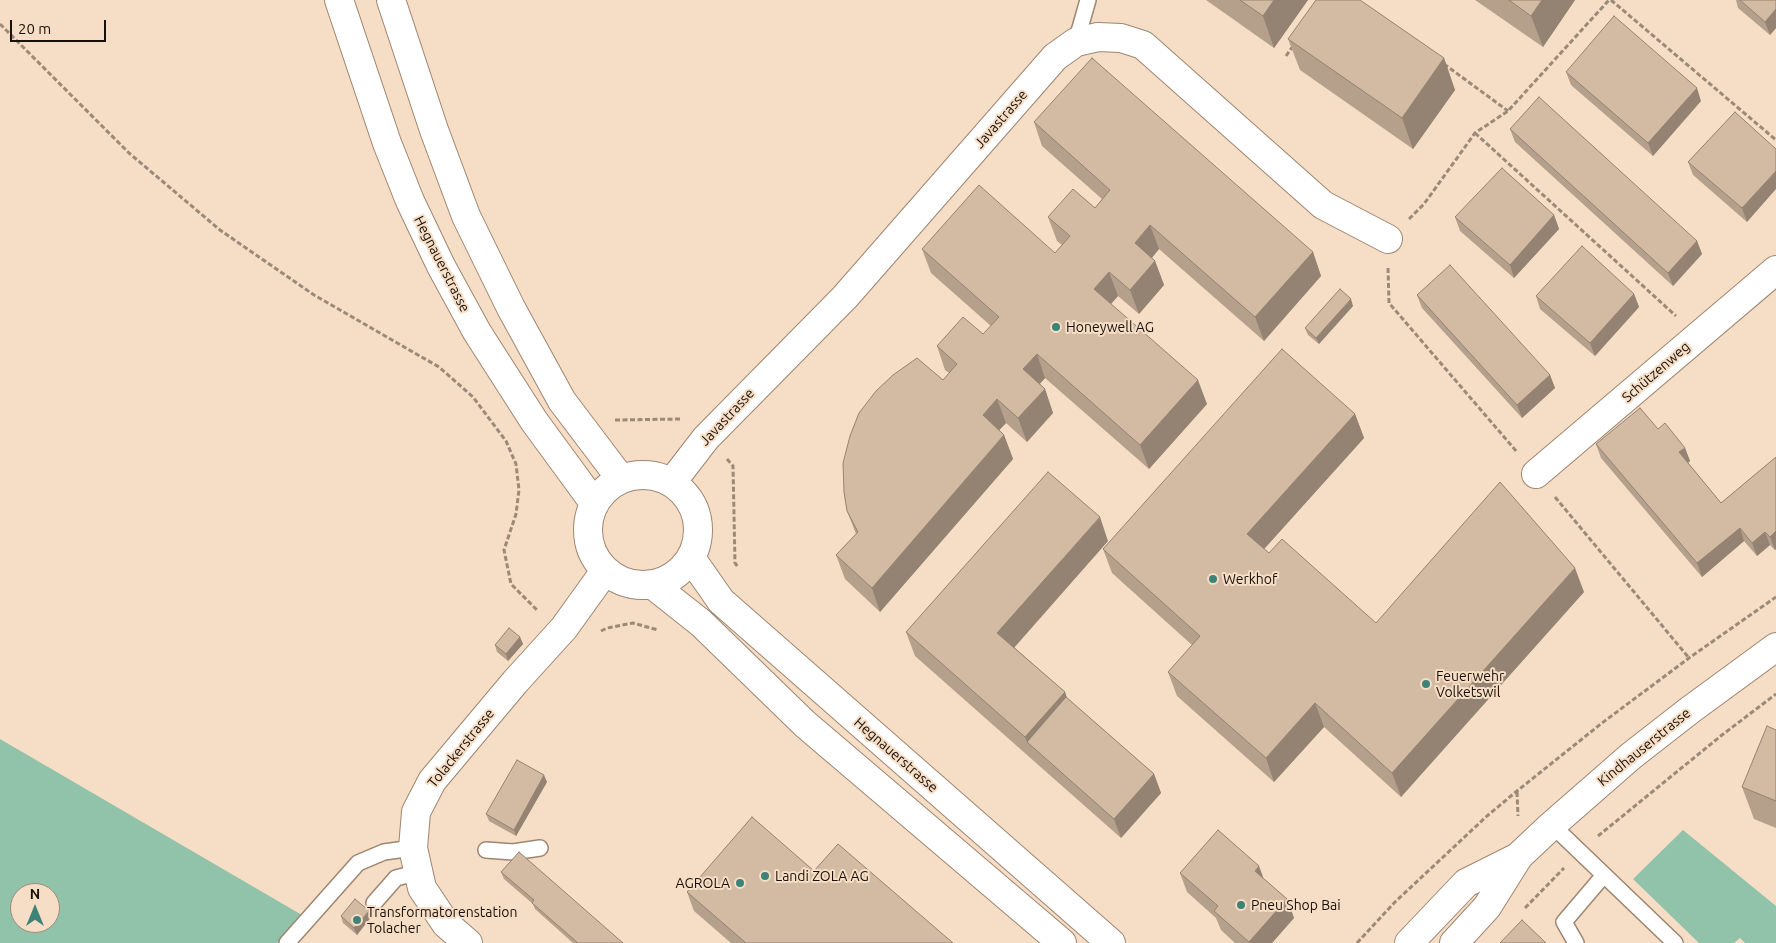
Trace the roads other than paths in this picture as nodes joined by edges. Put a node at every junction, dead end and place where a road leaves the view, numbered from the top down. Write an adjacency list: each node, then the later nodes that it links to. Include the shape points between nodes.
1 (339, 0): 10 (main road, Hegnauerstrasse, via 387,143 441,266 477,332 534,421)
2 (391, 0): 8 (main road, via 470,225 562,401)
3 (1088, 0): 4 (lane)
4 (1076, 42): 5 (main road, Javastrasse, via 1098,37 1121,38 1143,45 1323,205); 9 (main road, Javastrasse, via 1055,57 845,297 706,438)
5 (1388, 239)
6 (1776, 270): 7 (main road, Schützenweg)
7 (1536, 474)
8 (620, 478): 9 (main road, via 638,474); 10 (main road)
9 (672, 482): 11 (main road, via 694,508 697,542)
10 (594, 503): 12 (main road, via 588,517 589,547)
11 (691, 558): 13 (main road, via 675,575); 25 (main road, Hegnauerstrasse, via 721,601)
12 (605, 571): 13 (main road, via 620,581); 19 (main road, Tolackerstrasse, via 564,628 432,780 416,812)
13 (653, 585): 24 (main road, via 701,623 805,724)
14 (1776, 647): 15 (main road, Kindhauserstrasse, via 1631,756)
15 (1552, 825): 18 (main road, Kindhauserstrasse); 20 (lane)
16 (540, 848): 17 (lane, via 513,852)
17 (486, 850)
18 (1519, 856): 26 (main road, Kindhauserstrasse, via 1466,883); 27 (main road, Kindhauserstrasse, via 1487,907)
19 (416, 860): 21 (lane); 22 (lane, via 384,852 358,863); 23 (main road, Tolackerstrasse, via 422,888 446,924)
20 (1604, 875): 28 (lane, via 1564,922); 29 (lane)
21 (374, 903)
22 (287, 943)
23 (468, 943)
24 (1062, 943)
25 (1111, 943)
26 (1409, 943)
27 (1454, 943)
28 (1576, 943)
29 (1675, 943)

